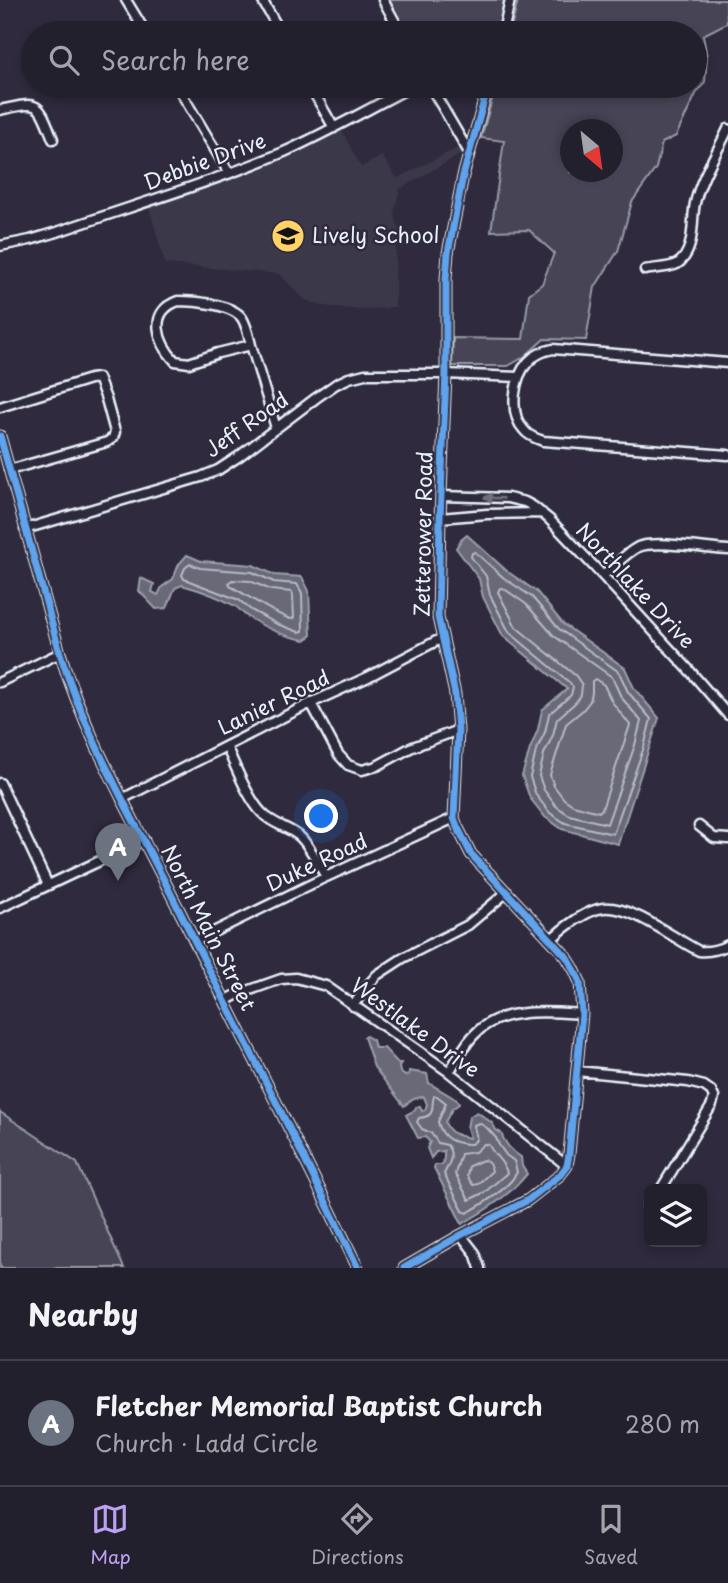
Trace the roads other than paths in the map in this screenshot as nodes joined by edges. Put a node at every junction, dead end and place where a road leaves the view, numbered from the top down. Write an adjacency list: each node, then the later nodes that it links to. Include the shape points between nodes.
1 (127, 0): 5 (street)
2 (262, 0): 6 (street)
3 (383, 0): 7 (street)
4 (510, 0): 8 (street)
5 (139, 21)
6 (274, 21)
7 (394, 21)
8 (506, 21)
9 (184, 98): 19 (street)
10 (317, 98): 15 (street)
11 (390, 98): 15 (street, Debbie Drive)
12 (437, 98): 18 (street)
13 (485, 98): 18 (street, Zetterower Road)
14 (0, 110): 17 (street, via 35,106)
15 (334, 128): 19 (street, Debbie Drive)
16 (728, 128): 21 (street, via 695,203 684,257 676,265)
17 (53, 139)
18 (470, 153): 24 (street, Zetterower Road, via 448,253)
19 (229, 173): 20 (street, Debbie Drive, via 57,232)
20 (0, 246)
21 (645, 270)
22 (251, 345): 22 (street, via 242,318 230,310 178,301 161,314 160,336 175,361 189,363); 27 (street)
23 (728, 363): 25 (street, via 553,349 540,352)
24 (446, 374): 25 (street, Jeff Road); 27 (street, Jeff Road, via 349,378); 31 (street, Zetterower Road)
25 (518, 377): 29 (street, via 516,415 523,430 543,442)
26 (0, 407): 30 (street, via 99,378 115,432 107,442)
27 (276, 428): 34 (street, Jeff Road, via 229,463 201,477)
28 (0, 436): 30 (street, North Main Street)
29 (728, 455)
30 (9, 470): 34 (street, North Main Street)
31 (441, 496): 32 (street, Northlake Drive, one-way to 31, via 508,498); 33 (street, Zetterower Road)
32 (542, 513): 33 (street); 36 (street, Northlake Drive)
33 (440, 518): 37 (street, Zetterower Road, via 438,617)
34 (25, 529): 38 (street, North Main Street)
35 (728, 550): 36 (street, via 644,545)
36 (603, 576): 41 (street, Northlake Drive)
37 (442, 638): 40 (street, Lanier Road); 42 (street, Zetterower Road)
38 (60, 653): 39 (street); 45 (street, North Main Street)
39 (0, 682)
40 (311, 703): 42 (street, via 338,754 348,765 362,770); 43 (street, Lanier Road)
41 (728, 713)
42 (458, 730): 46 (street, Zetterower Road)
43 (226, 746): 45 (street, Lanier Road); 50 (street, via 261,813 304,840)
44 (0, 783): 51 (street)
45 (122, 799): 49 (street, North Main Street)
46 (454, 818): 50 (street, Duke Road); 52 (street, Zetterower Road, via 471,854)
47 (699, 826): 48 (street, via 714,838)
48 (728, 839)
49 (144, 840): 51 (street); 55 (street, North Main Street)
50 (327, 877): 55 (street, Duke Road)
51 (48, 885): 53 (street)
52 (507, 892): 54 (street, Zetterower Road); 58 (street, via 468,925 377,975)
53 (0, 908)
54 (551, 940): 56 (street, via 583,916 610,908 643,918 699,951); 59 (street, Zetterower Road, via 578,975)
55 (195, 941): 57 (street, North Main Street)
56 (728, 945)
57 (225, 1001): 58 (street, Westlake Drive, via 281,979 296,978 326,986); 65 (street, North Main Street)
58 (353, 1006): 60 (street, Westlake Drive)
59 (582, 1014): 60 (street, via 542,1012 486,1023); 61 (street, Zetterower Road)
60 (449, 1072): 62 (street, Westlake Drive)
61 (577, 1072): 62 (street, Zetterower Road); 63 (street, via 688,1082 711,1091 708,1112)
62 (567, 1166): 64 (street, via 528,1200)
63 (664, 1184)
64 (461, 1236): 66 (street); 67 (street)
65 (358, 1268)
66 (404, 1268)
67 (480, 1268)

